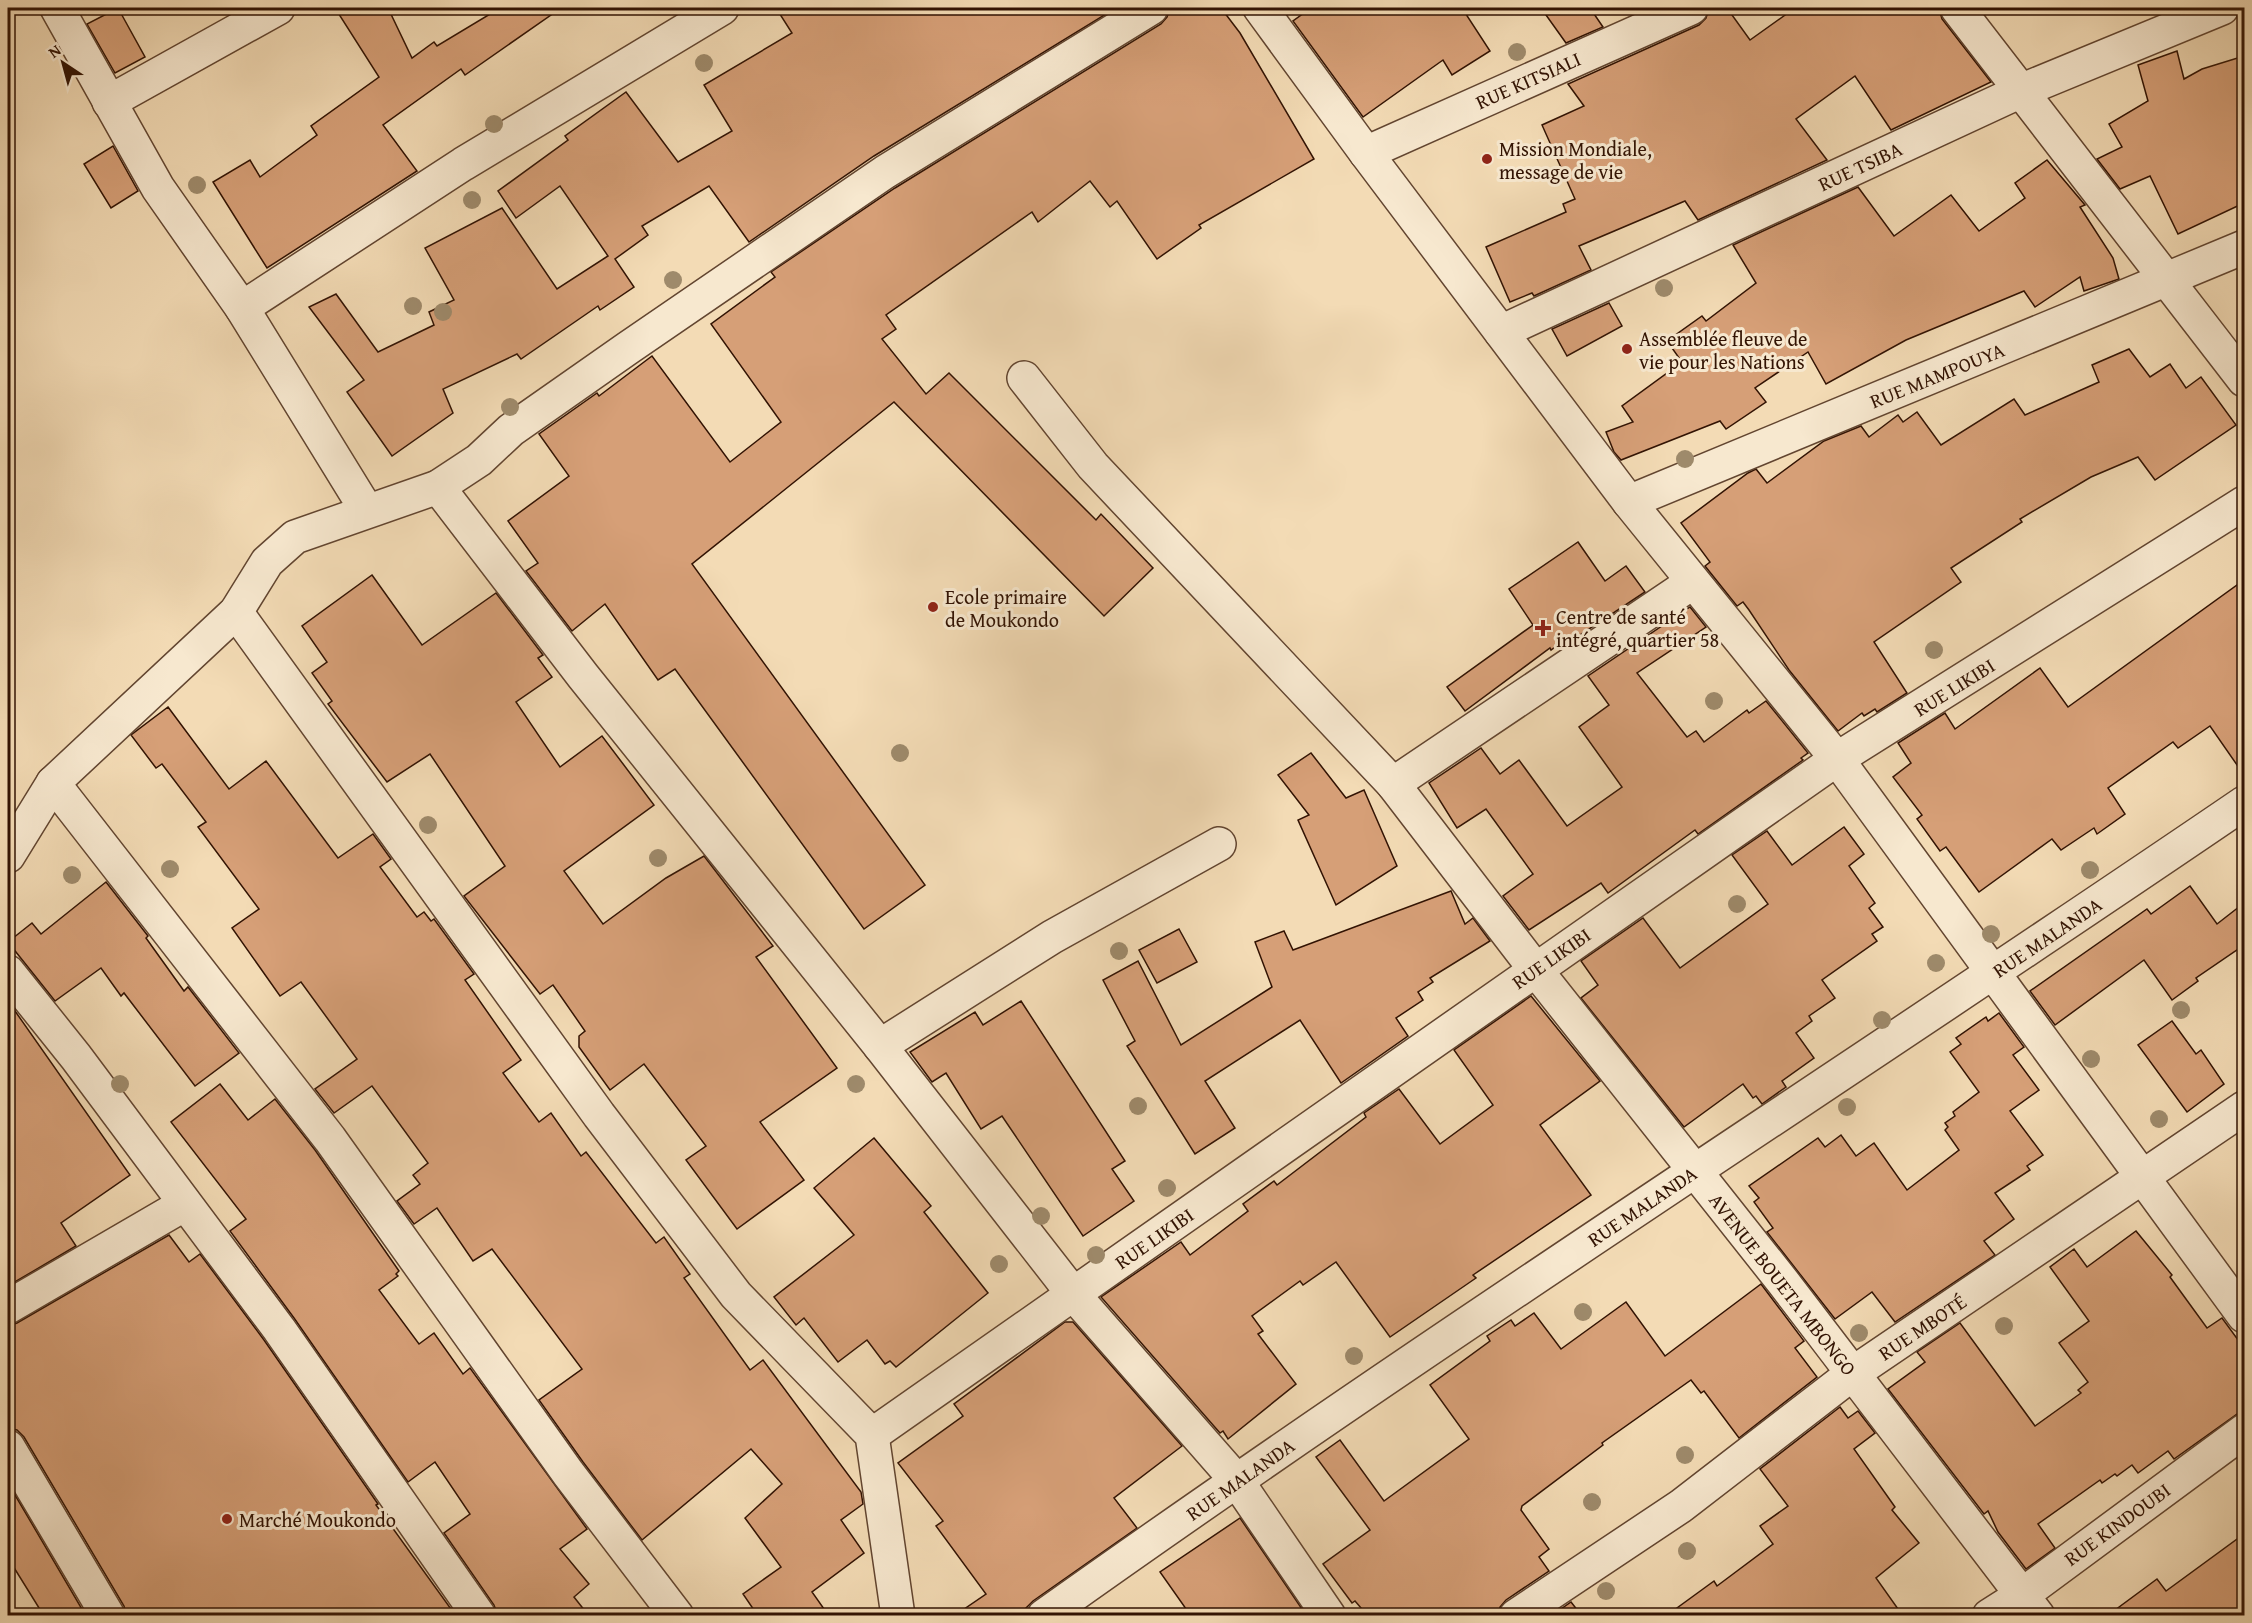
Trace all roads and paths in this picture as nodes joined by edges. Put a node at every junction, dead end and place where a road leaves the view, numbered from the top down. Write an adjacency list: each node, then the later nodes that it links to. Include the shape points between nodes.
1 (57, 8): 10 (street)
2 (278, 8): 10 (street)
3 (722, 8): 14 (street, via 463,164)
4 (1151, 8): 18 (street, via 885,172 628,348)
5 (1260, 8): 11 (street)
6 (1691, 8): 11 (street, RUE KITSIALI)
7 (1957, 8): 9 (street)
8 (2222, 8): 9 (street, RUE TSIBA)
9 (2023, 90): 13 (street); 15 (street, RUE TSIBA)
10 (109, 102): 14 (street, via 158,188)
11 (1366, 153): 15 (street)
12 (2244, 247): 13 (street, RUE MAMPOUYA)
13 (2167, 280): 17 (street); 19 (street, RUE MAMPOUYA)
14 (242, 308): 21 (street)
15 (1501, 332): 19 (street)
16 (1024, 378): 26 (street, AVENUE BOUETA MBONGO, via 1093,466)
17 (2244, 380)
18 (438, 487): 21 (street); 33 (street)
19 (1629, 502): 22 (street)
20 (2244, 503): 24 (street, RUE LIKIBI)
21 (367, 511): 23 (street, via 295,537 267,562)
22 (1693, 582): 24 (street); 26 (street)
23 (237, 612): 25 (street); 43 (street, via 599,1115 736,1295)
24 (1837, 759): 30 (street, RUE LIKIBI); 32 (street)
25 (53, 783): 29 (street); 49 (street, via 330,1139 568,1473)
26 (1393, 784): 30 (street, AVENUE BOUETA MBONGO)
27 (2244, 803): 32 (street, RUE MALANDA)
28 (1219, 844): 33 (street, via 1052,937)
29 (8, 856)
30 (1535, 969): 35 (street, AVENUE BOUETA MBONGO); 38 (street, RUE LIKIBI)
31 (8, 972): 37 (street)
32 (1993, 975): 35 (street, RUE MALANDA); 36 (street)
33 (880, 1046): 38 (street)
34 (2244, 1108): 36 (street, RUE MBOTÉ)
35 (1694, 1170): 41 (street, AVENUE BOUETA MBONGO); 45 (street, RUE MALANDA)
36 (2141, 1177): 40 (street); 41 (street, RUE MBOTÉ)
37 (185, 1204): 39 (street); 48 (street, via 279,1329)
38 (1074, 1295): 43 (street, RUE LIKIBI); 45 (street)
39 (8, 1307)
40 (2244, 1316)
41 (1852, 1374): 46 (street, AVENUE BOUETA MBONGO); 53 (street, RUE MBOTÉ, via 1681,1506)
42 (2244, 1431): 46 (street, RUE KINDOUBI)
43 (872, 1435): 50 (street)
44 (8, 1447): 47 (street)
45 (1237, 1481): 51 (street, RUE MALANDA); 52 (street)
46 (2030, 1605): 54 (street, RUE KINDOUBI)
47 (108, 1616)
48 (479, 1616)
49 (677, 1616)
50 (898, 1616)
51 (1044, 1616)
52 (1329, 1616)
53 (1516, 1616)
54 (1989, 1616)

